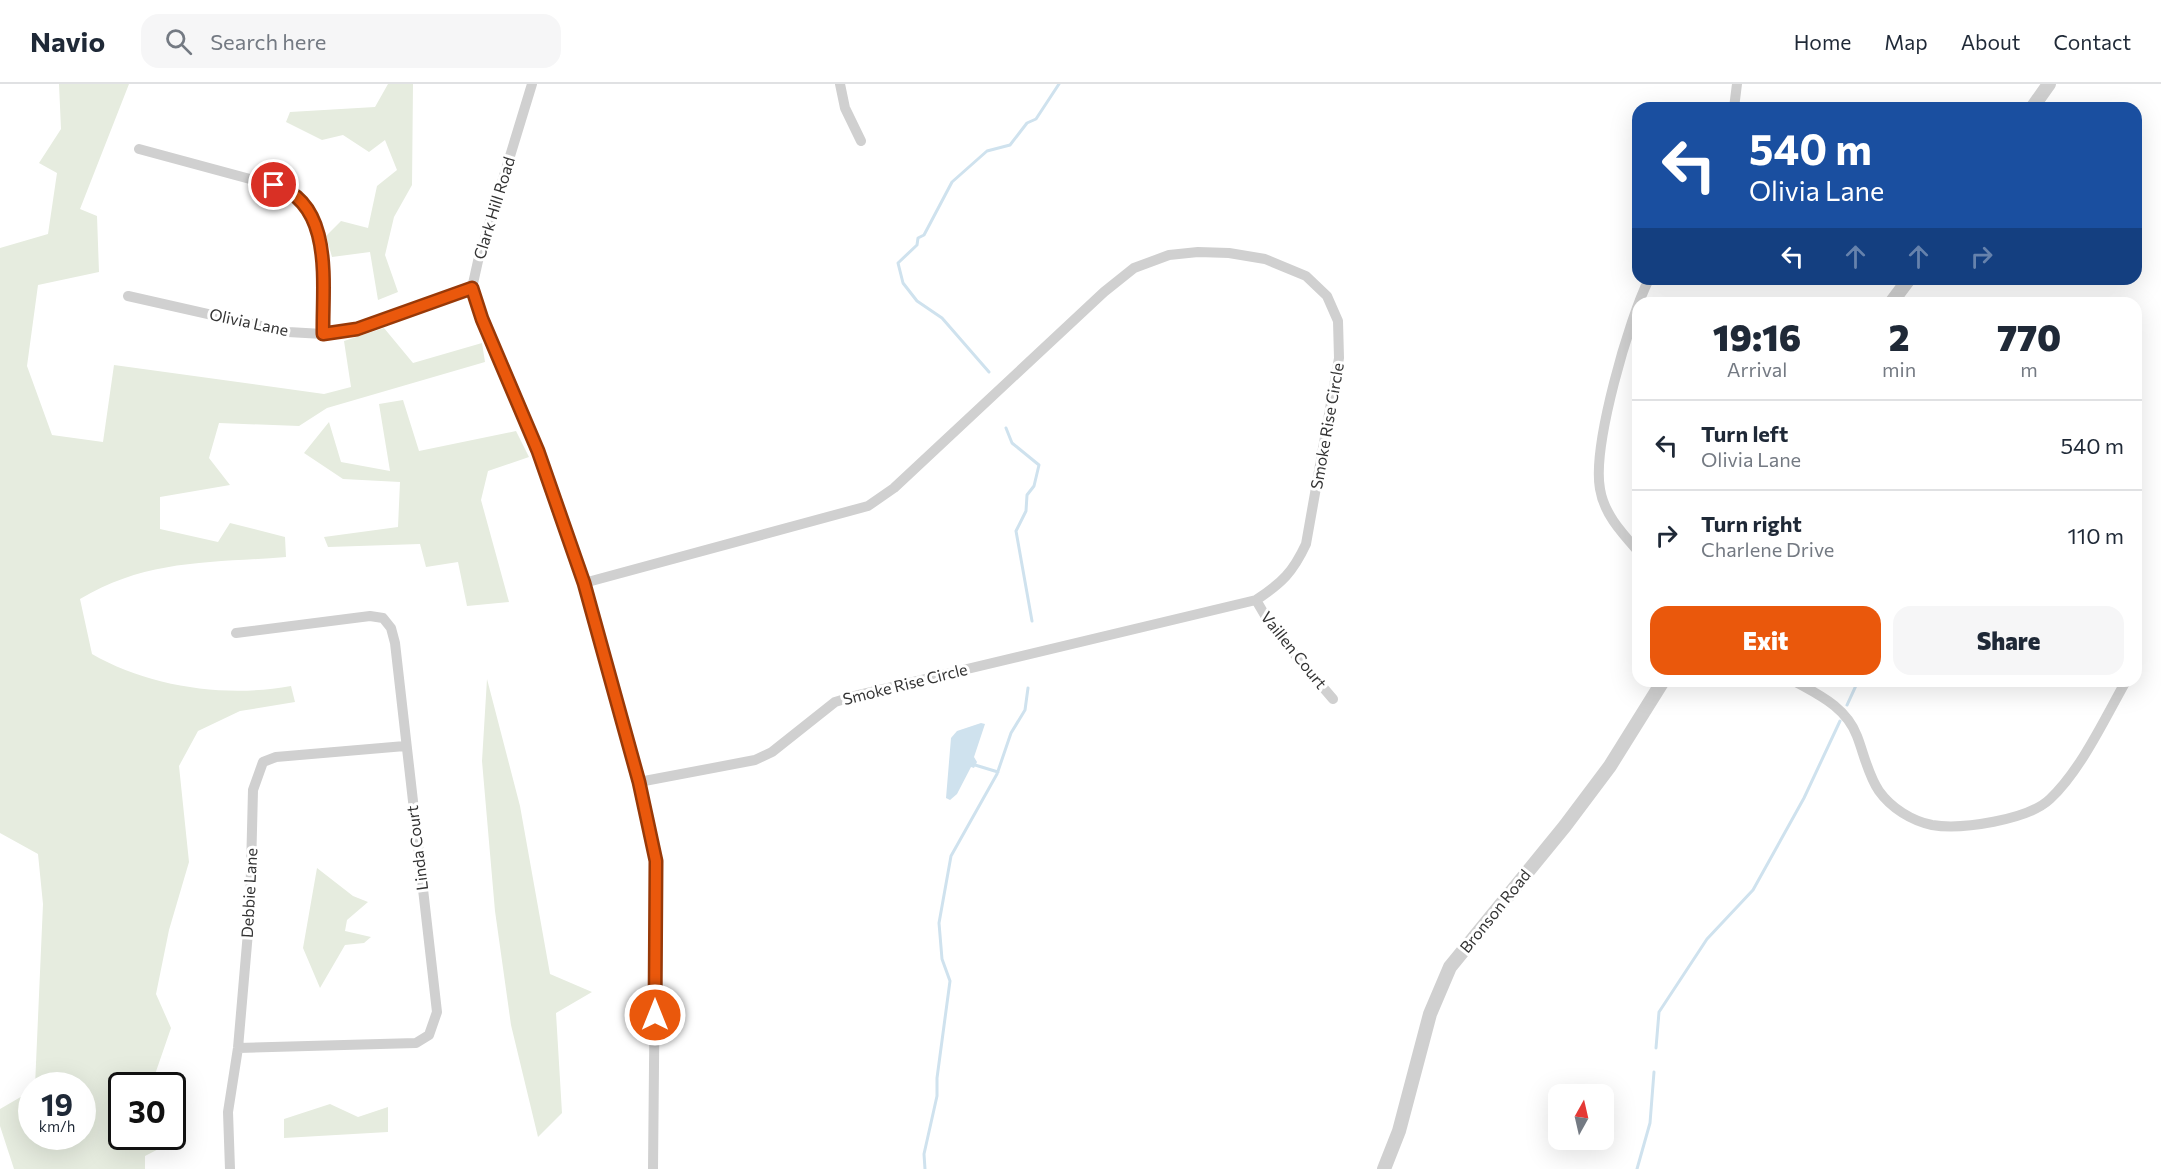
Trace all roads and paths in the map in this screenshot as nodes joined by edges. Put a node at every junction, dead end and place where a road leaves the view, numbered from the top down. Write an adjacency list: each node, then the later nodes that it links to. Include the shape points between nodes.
1 (532, 84): 9 (street, Clark Hill Road)
2 (840, 84): 7 (street, via 845,108)
3 (1737, 84): 5 (street)
4 (2049, 84): 6 (street)
5 (1735, 102)
6 (2036, 102)
7 (861, 141)
8 (140, 149): 12 (street, via 291,190 306,206 318,233)
9 (472, 288): 12 (street, Olivia Lane, via 357,329); 14 (street, via 538,451)
10 (128, 296): 12 (street, Olivia Lane, via 288,332)
11 (1632, 319): 13 (street, via 1608,409 1599,488 1607,512)
12 (323, 334)
13 (1632, 543)
14 (584, 583): 15 (street, Smoke Rise Circle, via 868,507 894,488 1134,268 1168,255 1229,253 1265,259 1306,276 1327,296 1338,321 1339,358 1306,543 1283,582); 22 (street)
15 (1256, 600): 20 (street, Vaillen Court, via 1273,629); 22 (street, Smoke Rise Circle, via 850,697 835,702 772,752 754,760)
16 (236, 633): 21 (street, Linda Court, via 370,615 383,618 395,643)
17 (1659, 687): 26 (street, Bronson Road, via 1610,766 1450,967 1430,1014 1399,1131)
18 (1805, 687): 19 (street, via 1843,712 1856,733 1879,791 1896,809 1933,825 2002,819 2030,812 2048,801 2064,784)
19 (2122, 687)
20 (1333, 699)
21 (405, 746): 23 (street, Debbie Lane, via 276,757 263,762 253,790 250,909); 23 (street, Linda Court, via 437,1012 429,1035 416,1043)
22 (639, 782): 25 (street, via 656,861)
23 (238, 1048): 24 (street, Debbie Lane, via 228,1112)
24 (230, 1169)
25 (653, 1169)
26 (1384, 1169)

